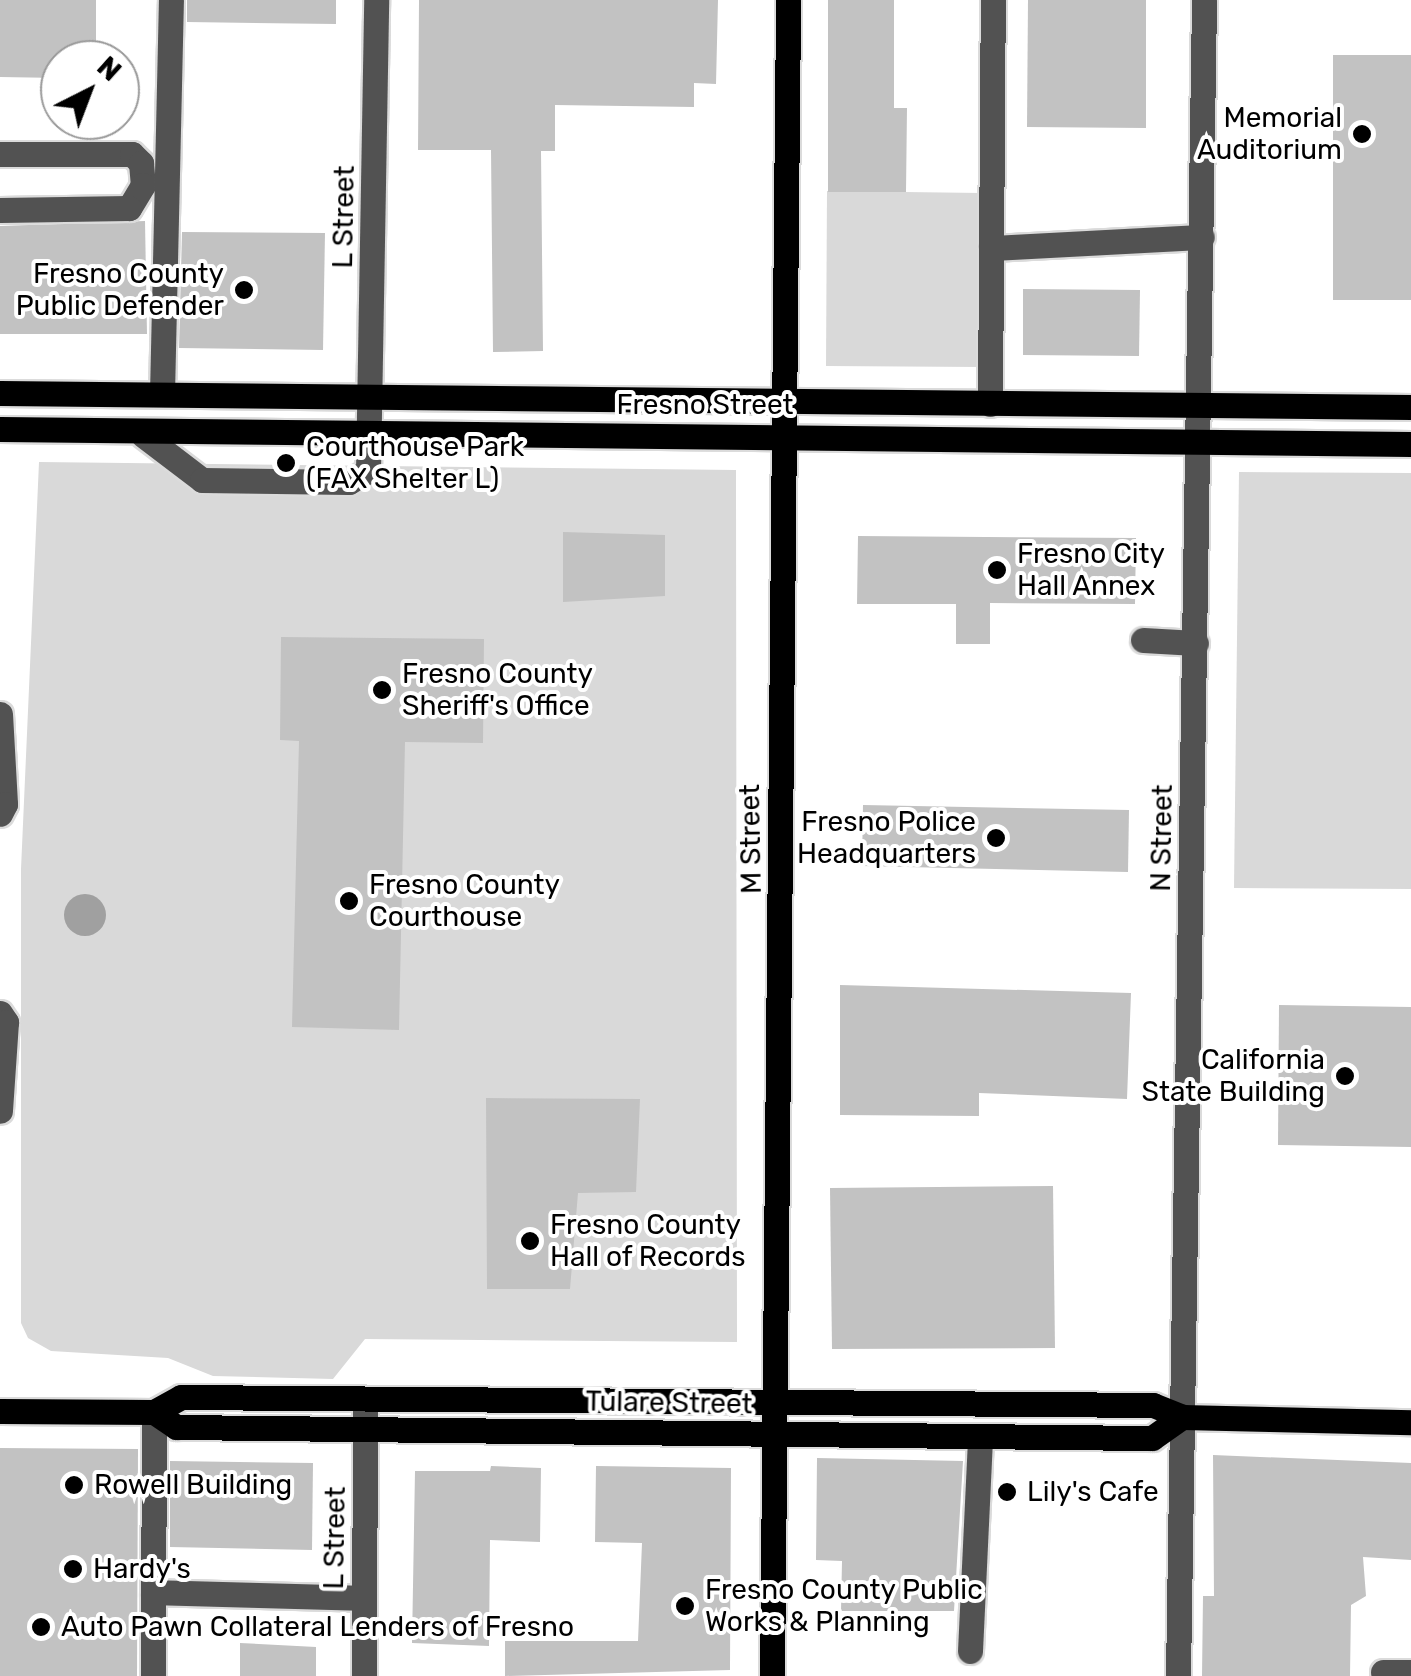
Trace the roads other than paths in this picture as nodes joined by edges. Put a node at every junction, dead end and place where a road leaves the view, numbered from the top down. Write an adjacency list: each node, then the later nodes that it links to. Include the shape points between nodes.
1 (171, 0): 8 (street)
2 (376, 0): 14 (street, L Street)
3 (788, 0): 16 (main road, M Street)
4 (992, 0): 11 (street)
5 (1204, 0): 10 (street, N Street)
6 (0, 154): 7 (street, via 132,154)
7 (141, 162): 8 (street); 9 (street, via 144,185 129,208)
8 (168, 162): 13 (street)
9 (0, 210)
10 (1202, 238): 11 (street); 18 (street, N Street)
11 (991, 248): 17 (street)
12 (0, 393): 13 (main road, Fresno Street)
13 (162, 394): 14 (main road, Fresno Street)
14 (372, 397): 15 (main road, Fresno Street); 22 (street, L Street)
15 (612, 397): 16 (main road, Fresno Street); 24 (main road, via 568,411 441,414)
16 (785, 402): 17 (main road, Fresno Street); 23 (main road, M Street)
17 (990, 404): 18 (main road, Fresno Street)
18 (1201, 406): 19 (main road, Fresno Street); 25 (street, N Street)
19 (1411, 407)
20 (0, 429): 21 (main road, Fresno Street)
21 (143, 435): 22 (main road, Fresno Street); 22 (street, via 202,480 350,482 368,470)
22 (372, 435): 24 (main road, Fresno Street)
23 (784, 435): 24 (main road, Fresno Street); 25 (main road, Fresno Street); 34 (main road, M Street)
24 (424, 436)
25 (1200, 442): 26 (main road, Fresno Street); 28 (street, N Street)
26 (1411, 444)
27 (1143, 640): 28 (street)
28 (1196, 643): 37 (street, N Street)
29 (0, 714): 30 (street)
30 (0, 814)
31 (0, 1012): 32 (street, via 6,1022)
32 (0, 1111)
33 (365, 1400): 34 (main road, Tulare Street); 36 (main road, Tulare Street, via 181,1397); 39 (street, L Street)
34 (774, 1402): 37 (main road, Tulare Street, via 1152,1405); 40 (main road, M Street)
35 (0, 1411): 36 (main road, Tulare Street)
36 (154, 1412): 39 (main road, Tulare Street, via 176,1427); 42 (street)
37 (1182, 1418): 38 (main road, Tulare Street); 41 (main road, Tulare Street, via 1152,1438); 50 (street, N Street)
38 (1411, 1422)
39 (366, 1429): 40 (main road, Tulare Street); 43 (street, L Street)
40 (774, 1434): 41 (main road, Tulare Street); 49 (main road, M Street)
41 (980, 1436): 44 (street)
42 (153, 1592): 43 (street); 47 (street)
43 (364, 1598): 48 (street, L Street)
44 (970, 1651)
45 (1383, 1672): 46 (street)
46 (1411, 1672)
47 (153, 1676)
48 (364, 1676)
49 (772, 1676)
50 (1178, 1676)

